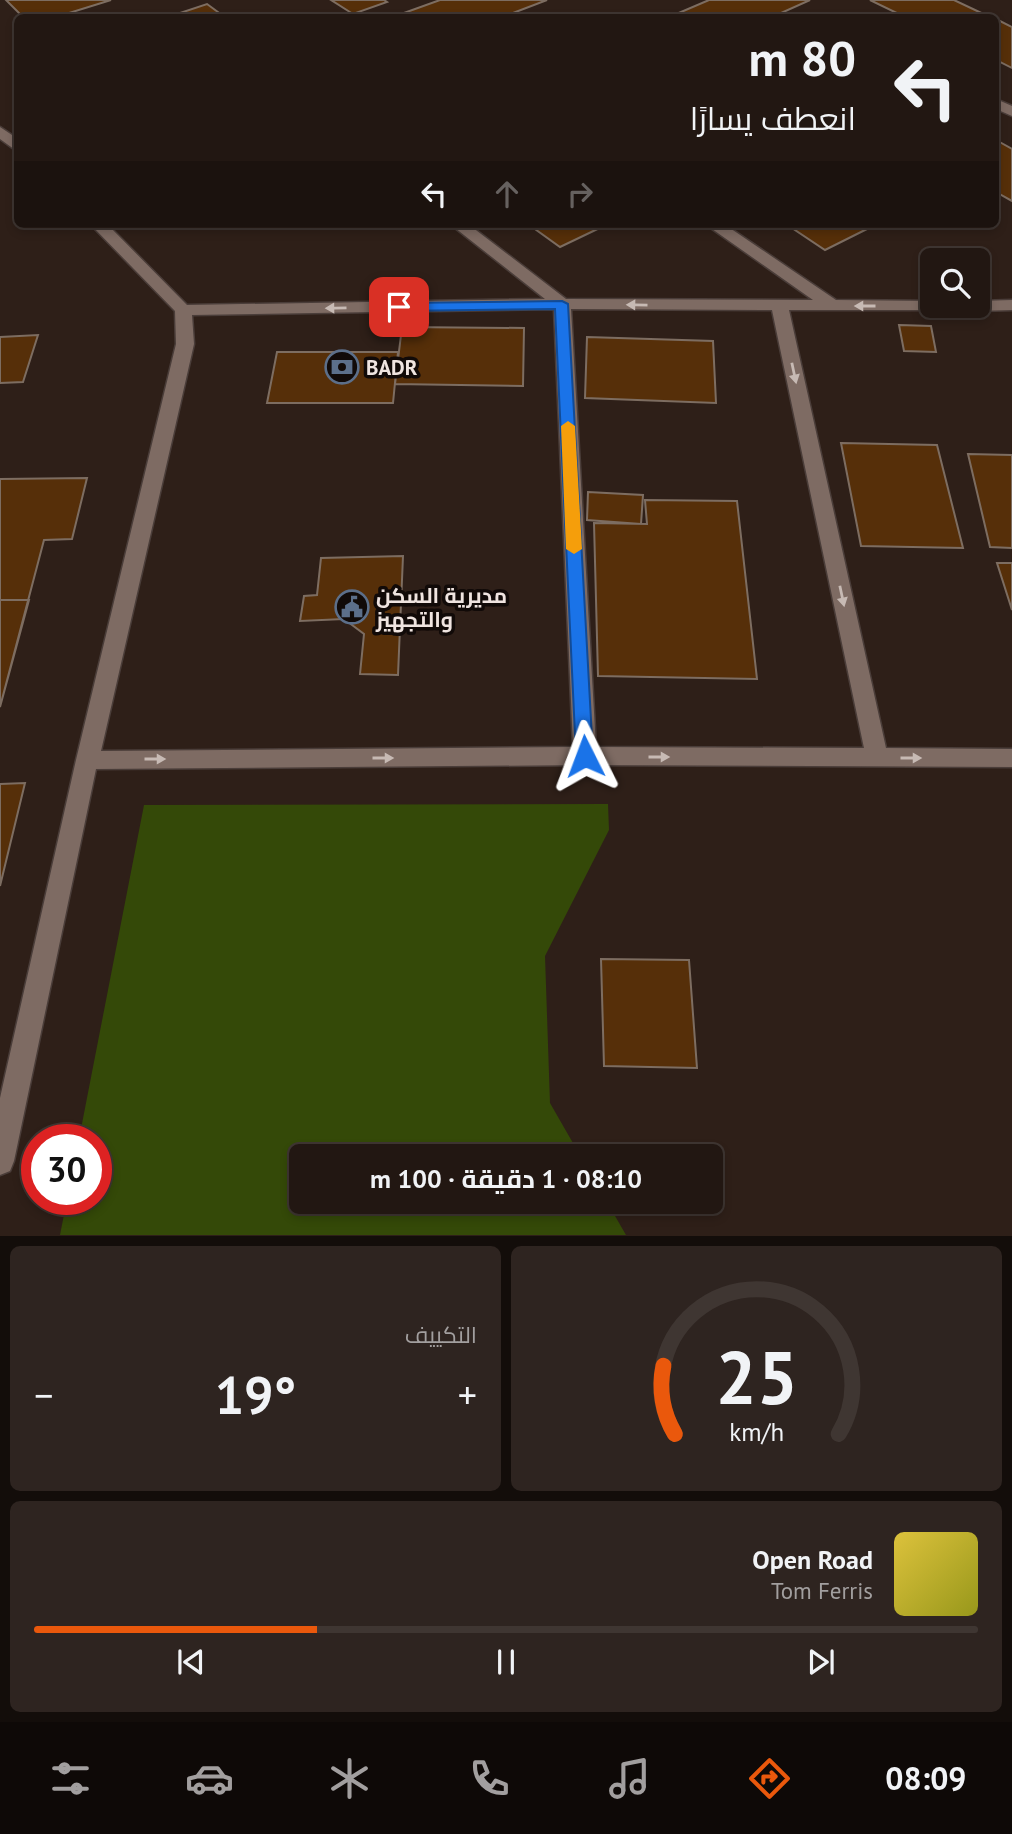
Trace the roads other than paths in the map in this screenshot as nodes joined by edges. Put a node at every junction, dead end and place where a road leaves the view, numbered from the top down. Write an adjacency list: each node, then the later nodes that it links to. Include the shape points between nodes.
1 (0, 131): 2 (street)
2 (14, 144)
3 (102, 228): 12 (street)
4 (462, 228): 6 (street)
5 (719, 228): 8 (street)
6 (562, 304): 11 (street, one-way to 6); 12 (street, one-way to 12); 13 (street)
7 (1012, 305): 10 (street)
8 (833, 306): 9 (street, one-way to 8); 11 (street)
9 (920, 306)
10 (990, 306)
11 (780, 307): 14 (street, one-way to 14)
12 (183, 310): 16 (street, via 185,344)
13 (585, 756): 14 (street, one-way to 14); 16 (street, one-way to 13)
14 (877, 758): 15 (street, one-way to 15)
15 (1012, 758)
16 (87, 760): 17 (street)
17 (0, 1161)

